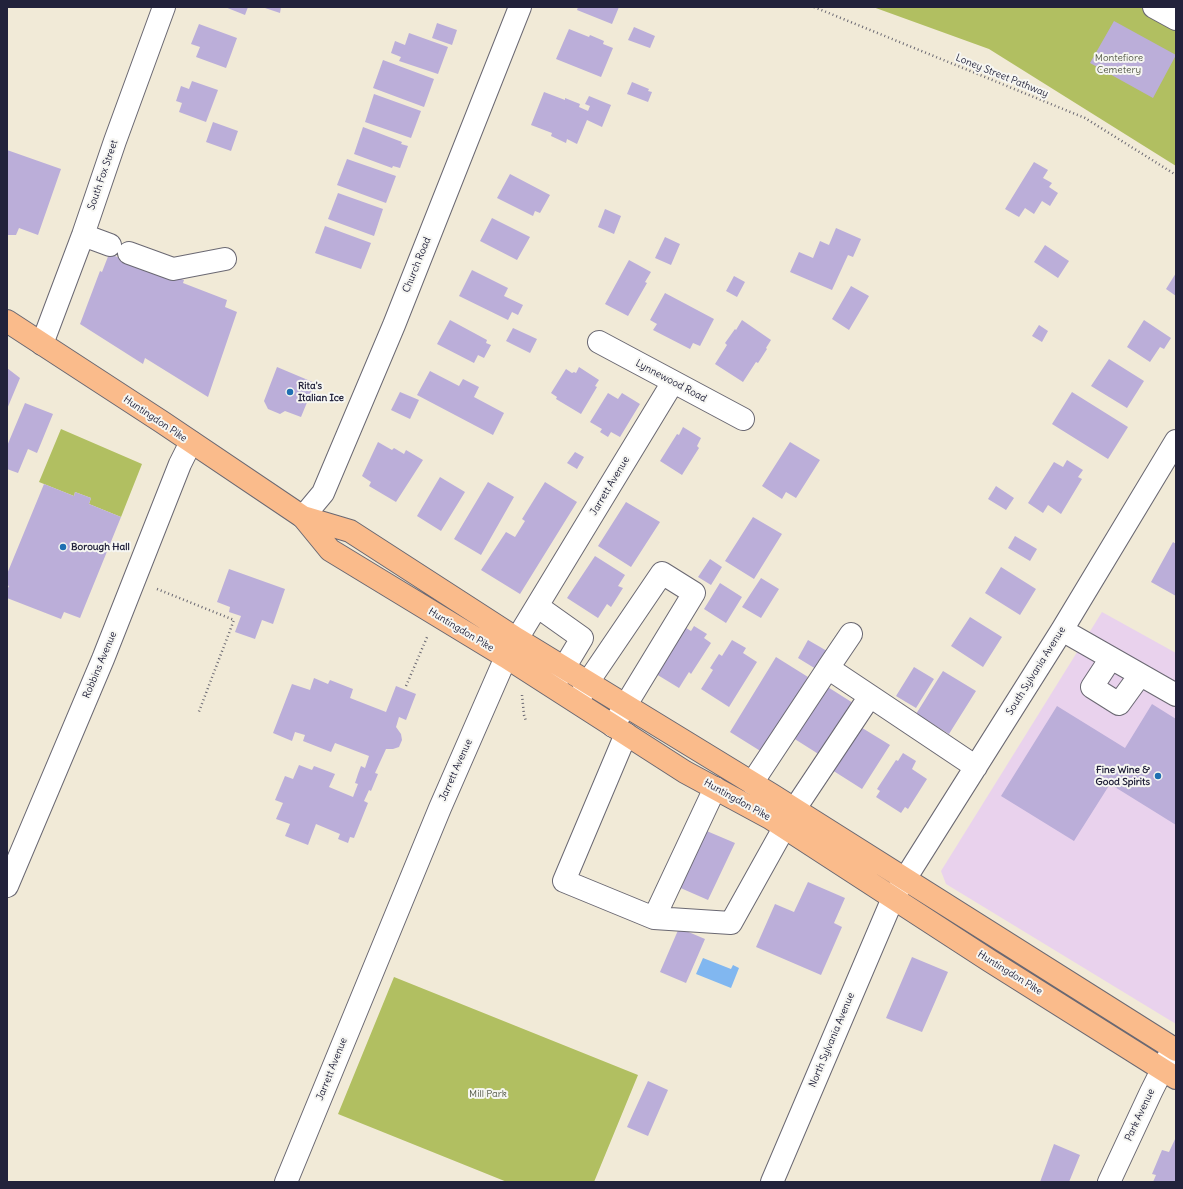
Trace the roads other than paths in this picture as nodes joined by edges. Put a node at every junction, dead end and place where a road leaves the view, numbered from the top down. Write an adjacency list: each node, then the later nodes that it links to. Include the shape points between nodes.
1 (164, 7): 5 (street, South Fox Street)
2 (520, 7): 14 (street, Church Road, via 394,325 323,493)
3 (1154, 7): 4 (street)
4 (1176, 18)
5 (83, 235): 6 (street, via 173,268); 9 (street, South Fox Street)
6 (225, 259)
7 (7, 321): 9 (main road, Huntingdon Pike)
8 (598, 342): 10 (street, Lynnewood Road)
9 (42, 344): 13 (main road, Huntingdon Pike)
10 (673, 382): 11 (street, Lynnewood Road); 15 (street, Jarrett Avenue)
11 (743, 419)
12 (1176, 441): 16 (street, South Sylvania Avenue)
13 (191, 442): 14 (main road, Huntingdon Pike); 36 (street, Robbins Avenue)
14 (303, 517): 18 (main road, Huntingdon Pike, via 350,532); 19 (main road, Huntingdon Pike, via 330,550)
15 (536, 606): 18 (street, Jarrett Avenue); 21 (street, via 582,638)
16 (1062, 630): 20 (street); 31 (street, South Sylvania Avenue)
17 (851, 634): 22 (street)
18 (517, 638): 19 (street, Jarrett Avenue); 21 (main road, Huntingdon Pike)
19 (506, 657): 25 (main road, Huntingdon Pike); 41 (street, Jarrett Avenue, via 440,808)
20 (1111, 658): 23 (street); 23 (street, via 1092,687 1119,704)
21 (564, 668): 24 (main road, Huntingdon Pike); 25 (street)
22 (828, 668): 27 (street); 32 (street)
23 (1140, 674): 26 (street)
24 (588, 682): 28 (street); 29 (main road, Huntingdon Pike); 29 (street, via 662,573 694,593)
25 (552, 687): 28 (main road, Huntingdon Pike)
26 (1176, 695)
27 (870, 696): 31 (street); 34 (street)
28 (577, 703): 30 (main road, Huntingdon Pike)
29 (626, 705): 30 (street); 32 (main road, Huntingdon Pike)
30 (620, 730): 33 (main road, Huntingdon Pike, via 684,772); 38 (street, via 564,881)
31 (976, 767): 35 (street, South Sylvania Avenue)
32 (752, 783): 34 (main road, Huntingdon Pike)
33 (716, 788): 34 (main road, Huntingdon Pike, via 770,818); 38 (street)
34 (789, 819): 35 (main road, Huntingdon Pike); 37 (main road, Huntingdon Pike); 38 (street, via 731,923)
35 (904, 878): 37 (street, South Sylvania Avenue); 39 (main road, Huntingdon Pike)
36 (7, 886)
37 (893, 898): 40 (main road, Huntingdon Pike); 42 (street, North Sylvania Avenue)
38 (654, 918)
39 (1174, 1049): 40 (street, Park Avenue)
40 (1169, 1073): 43 (street, Park Avenue)
41 (286, 1182)
42 (772, 1182)
43 (1109, 1182)

